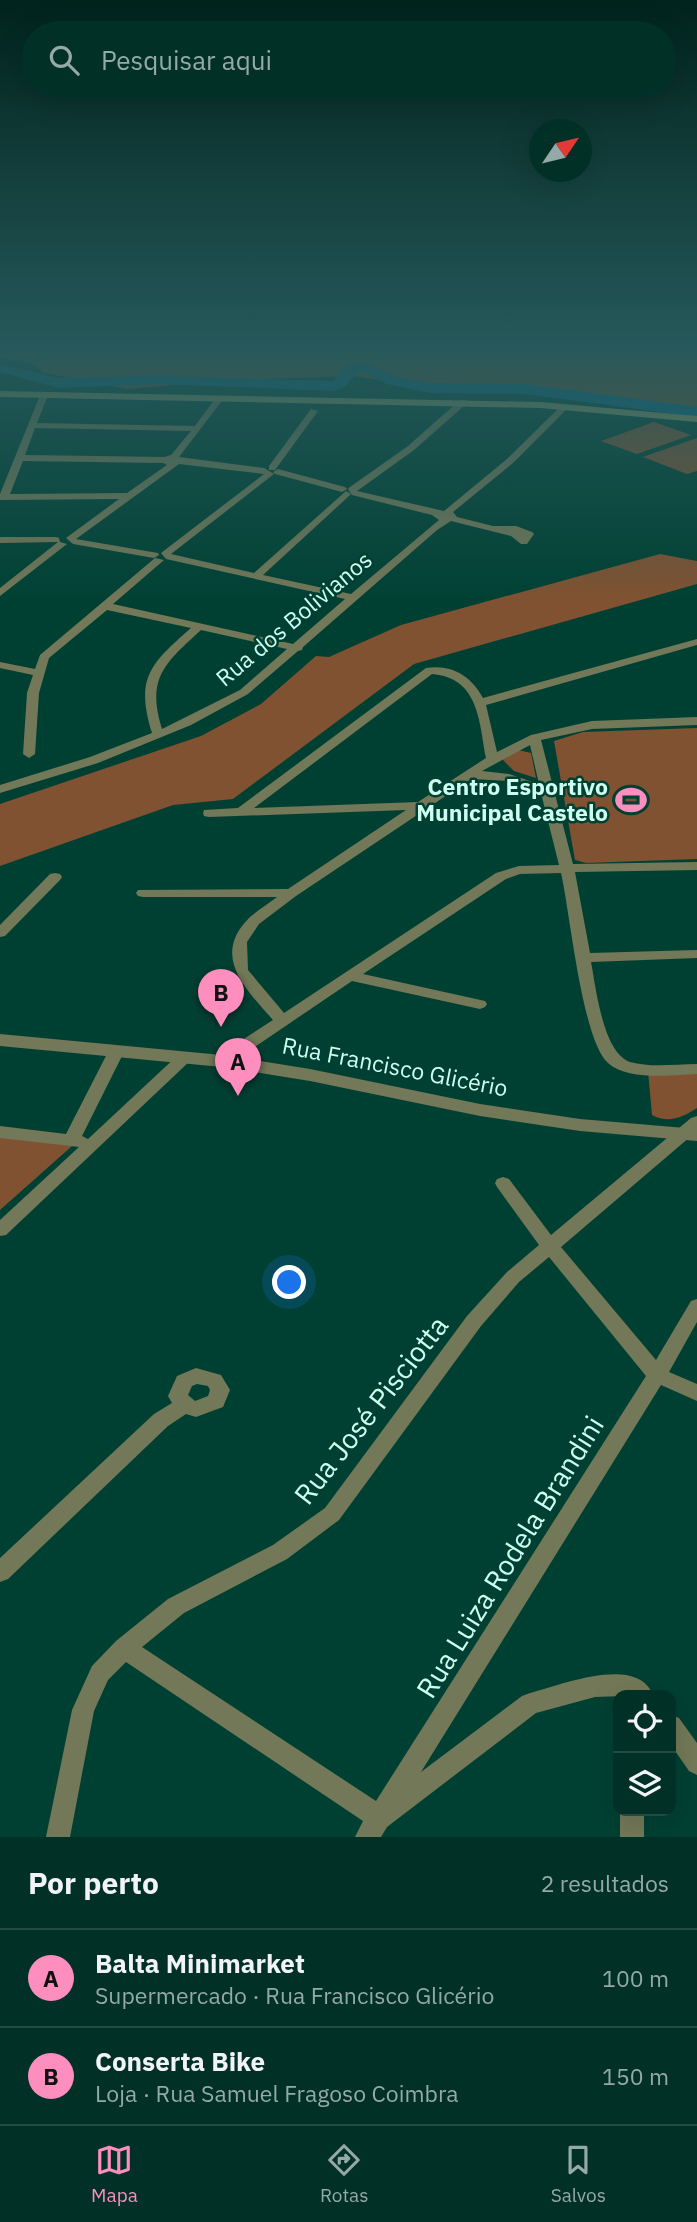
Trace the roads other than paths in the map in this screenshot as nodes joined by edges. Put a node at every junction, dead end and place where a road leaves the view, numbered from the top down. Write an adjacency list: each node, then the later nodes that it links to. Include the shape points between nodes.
1 (31, 433): 6 (street)
2 (195, 433): 7 (street)
3 (297, 433): 8 (street)
4 (428, 433): 9 (street)
5 (539, 433): 12 (street, Rua dos Bolivianos)
6 (21, 458): 7 (street); 11 (street)
7 (172, 461): 8 (street); 10 (street)
8 (270, 471): 9 (street); 16 (street)
9 (349, 491): 12 (street); 17 (street)
10 (126, 496): 11 (street); 15 (street)
11 (2, 497)
12 (445, 516): 13 (street); 19 (street, Rua dos Bolivianos)
13 (495, 528)
14 (0, 540): 15 (street)
15 (65, 541): 16 (street); 18 (street)
16 (163, 556): 17 (street); 20 (street)
17 (257, 575): 19 (street)
18 (1, 592)
19 (354, 598): 23 (street, Rua dos Bolivianos)
20 (106, 606): 21 (street); 25 (street, via 44,657)
21 (200, 625): 23 (street); 28 (street, via 163,659 151,677 151,715)
22 (697, 642): 26 (street)
23 (298, 648): 28 (street, Rua dos Bolivianos, via 244,692)
24 (0, 665): 25 (street)
25 (39, 673): 30 (street, via 33,693)
26 (480, 703): 31 (street); 36 (street, via 466,681 448,671 430,670)
27 (697, 721): 29 (street, via 592,725)
28 (158, 734): 33 (street, Rua dos Bolivianos)
29 (535, 738): 31 (street); 34 (street)
30 (29, 754)
31 (492, 759): 32 (street)
32 (467, 775): 34 (street, via 507,775); 35 (street)
33 (0, 789)
34 (546, 794): 39 (street)
35 (424, 806): 36 (street); 42 (street)
36 (243, 810): 37 (street)
37 (209, 813)
38 (697, 866): 39 (street)
39 (568, 869): 45 (street); 46 (street, via 519,870 501,876)
40 (55, 877): 43 (street)
41 (143, 893): 42 (street)
42 (291, 893): 48 (street, via 254,921 240,942 239,956 241,970)
43 (0, 933)
44 (697, 954): 45 (street)
45 (582, 958): 53 (street, via 607,1052 613,1059 637,1068)
46 (349, 976): 47 (street); 48 (street)
47 (480, 1004)
48 (282, 1020): 52 (street)
49 (0, 1040): 50 (street, Rua Francisco Glicério)
50 (116, 1052): 51 (street, Rua Francisco Glicério); 56 (street)
51 (184, 1059): 52 (street, Rua Francisco Glicério); 57 (street)
52 (222, 1061): 54 (street, Rua Francisco Glicério, via 580,1125)
53 (697, 1069)
54 (693, 1130): 60 (street, Rua José Pisciotta)
55 (0, 1132): 56 (street)
56 (72, 1139): 57 (street)
57 (92, 1145): 59 (street)
58 (503, 1183): 60 (street)
59 (0, 1230)
60 (550, 1245): 62 (street); 66 (street, Rua José Pisciotta, via 474,1321 332,1514 280,1552 176,1606)
61 (697, 1306): 62 (street, Rua Luiza Rodela Brandini)
62 (657, 1375): 63 (street); 71 (street, Rua Luiza Rodela Brandini)
63 (697, 1393)
64 (184, 1405): 65 (street, via 161,1420)
65 (0, 1572)
66 (124, 1648): 71 (street); 72 (street, Rua José Pisciotta, via 100,1673 83,1710)
67 (622, 1690): 71 (street, via 595,1686 530,1704)
68 (676, 1733): 69 (street)
69 (697, 1763)
70 (632, 1816): 73 (street)
71 (374, 1827)
72 (58, 1837)
73 (632, 1837)

